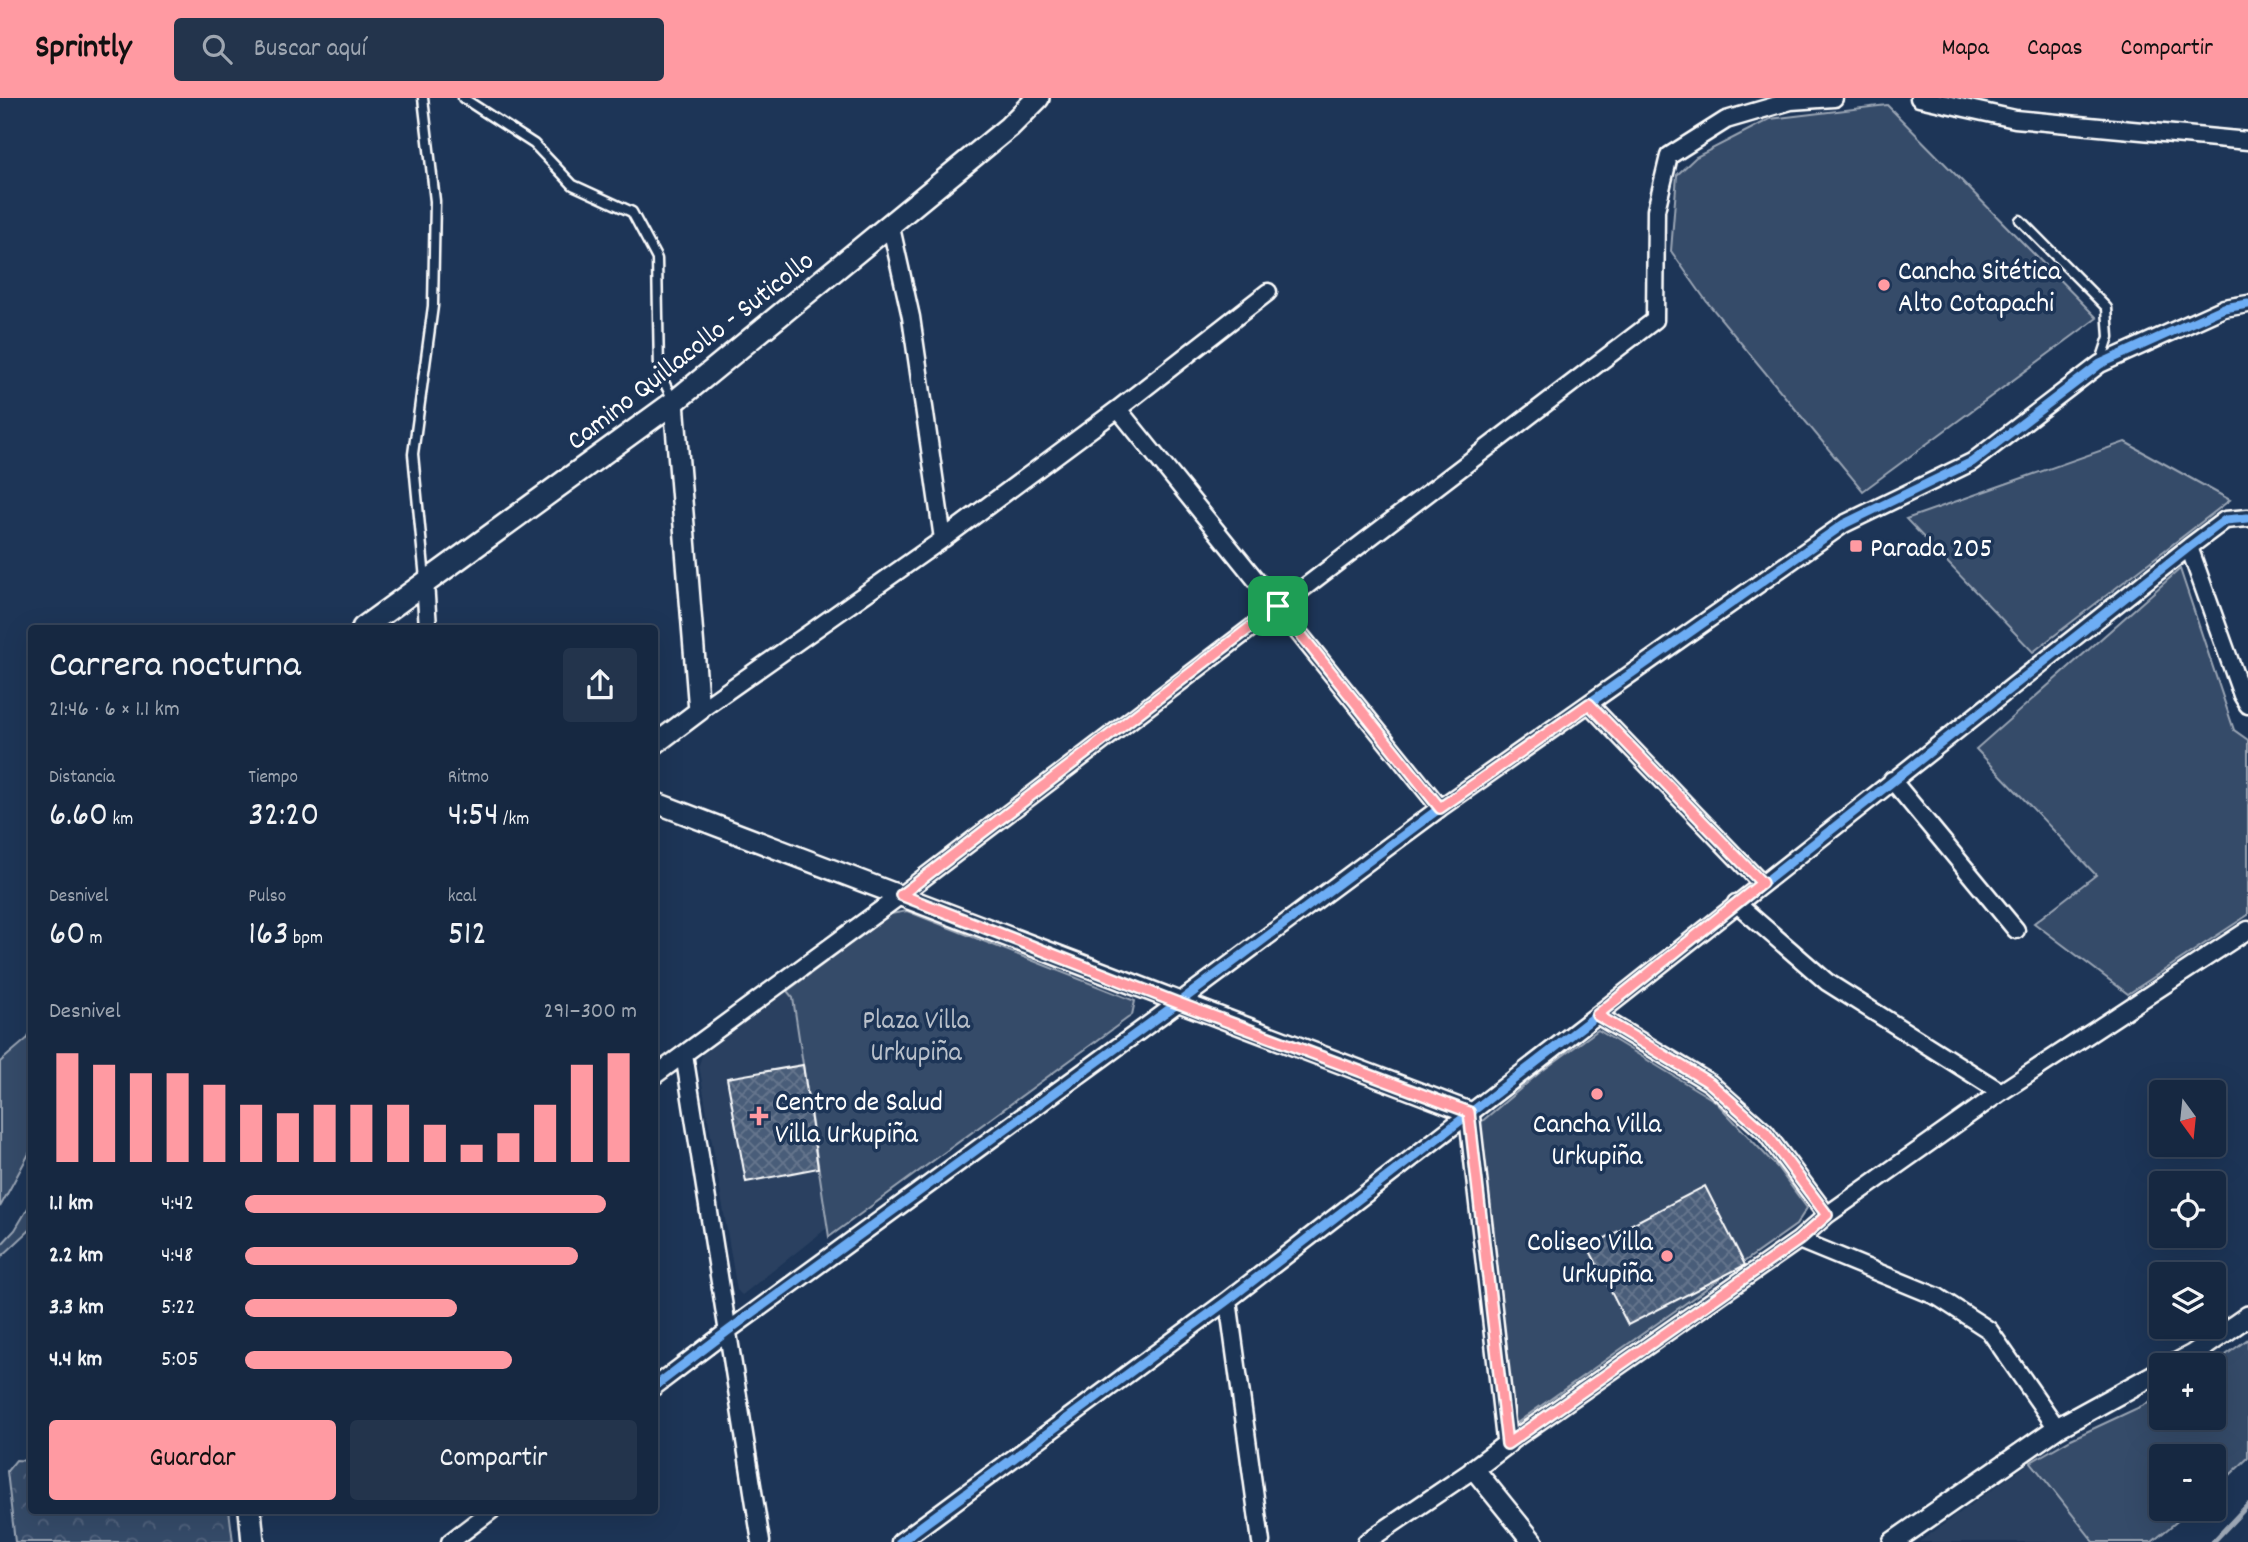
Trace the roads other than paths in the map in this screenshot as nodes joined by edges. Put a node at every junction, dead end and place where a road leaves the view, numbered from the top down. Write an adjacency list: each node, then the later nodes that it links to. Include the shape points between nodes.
1 (423, 98): 17 (lane, via 435,201 433,306 413,454)
2 (463, 98): 12 (lane, via 534,144 573,185 632,212 657,259 659,372)
3 (1038, 98): 8 (main road, Camino Quillacollo - Suticollo)
4 (1835, 98): 18 (street, via 1791,101 1726,120 1669,156 1656,210 1655,320)
5 (1919, 98): 6 (street, via 2015,119)
6 (2248, 141)
7 (2020, 219): 11 (lane, via 2107,308 2109,337)
8 (890, 223): 12 (main road, Camino Quillacollo - Suticollo); 15 (street, via 911,317)
9 (1268, 292): 13 (street)
10 (2248, 304): 11 (street, via 2224,308)
11 (2100, 364): 21 (street, via 1972,462 1844,524)
12 (674, 402): 17 (main road, Camino Quillacollo - Suticollo); 23 (street)
13 (1118, 409): 15 (street); 18 (street)
14 (2248, 518): 16 (street, via 2225,520)
15 (943, 539): 23 (street)
16 (2189, 547): 22 (street); 25 (street)
17 (425, 581): 19 (main road, Camino Quillacollo - Suticollo); 20 (street)
18 (1278, 606): 27 (street); 29 (street)
19 (367, 625)
20 (428, 625)
21 (1589, 704): 27 (street); 28 (street)
22 (2248, 705)
23 (699, 711): 24 (street)
24 (658, 742)
25 (1892, 780): 28 (street); 31 (street)
26 (658, 804): 29 (street)
27 (1440, 808): 33 (street)
28 (1762, 883): 30 (street)
29 (901, 895): 33 (street); 35 (street)
30 (1736, 903): 34 (street); 37 (street, via 1826,982)
31 (2016, 930)
32 (2248, 930): 37 (street)
33 (1178, 1003): 38 (street); 43 (street)
34 (1597, 1015): 38 (street); 39 (street, via 1710,1083 1765,1132)
35 (684, 1054): 36 (street); 43 (street)
36 (658, 1073)
37 (2001, 1092): 39 (street)
38 (1469, 1112): 41 (street); 48 (street)
39 (1827, 1215): 40 (street)
40 (1799, 1240): 47 (street, via 1938,1297 1989,1330); 48 (street)
41 (1228, 1300): 55 (street); 56 (street)
42 (2248, 1316): 44 (street)
43 (729, 1330): 46 (street); 54 (street)
44 (2191, 1353)
45 (2149, 1378): 47 (street)
46 (658, 1384)
47 (2057, 1428): 59 (street)
48 (1507, 1444): 49 (street)
49 (1474, 1469): 57 (street); 58 (street)
50 (250, 1514): 52 (main road)
51 (487, 1514): 53 (street)
52 (253, 1542)
53 (450, 1542)
54 (761, 1542)
55 (900, 1542)
56 (1261, 1542)
57 (1366, 1542)
58 (1533, 1542)
59 (1893, 1542)

